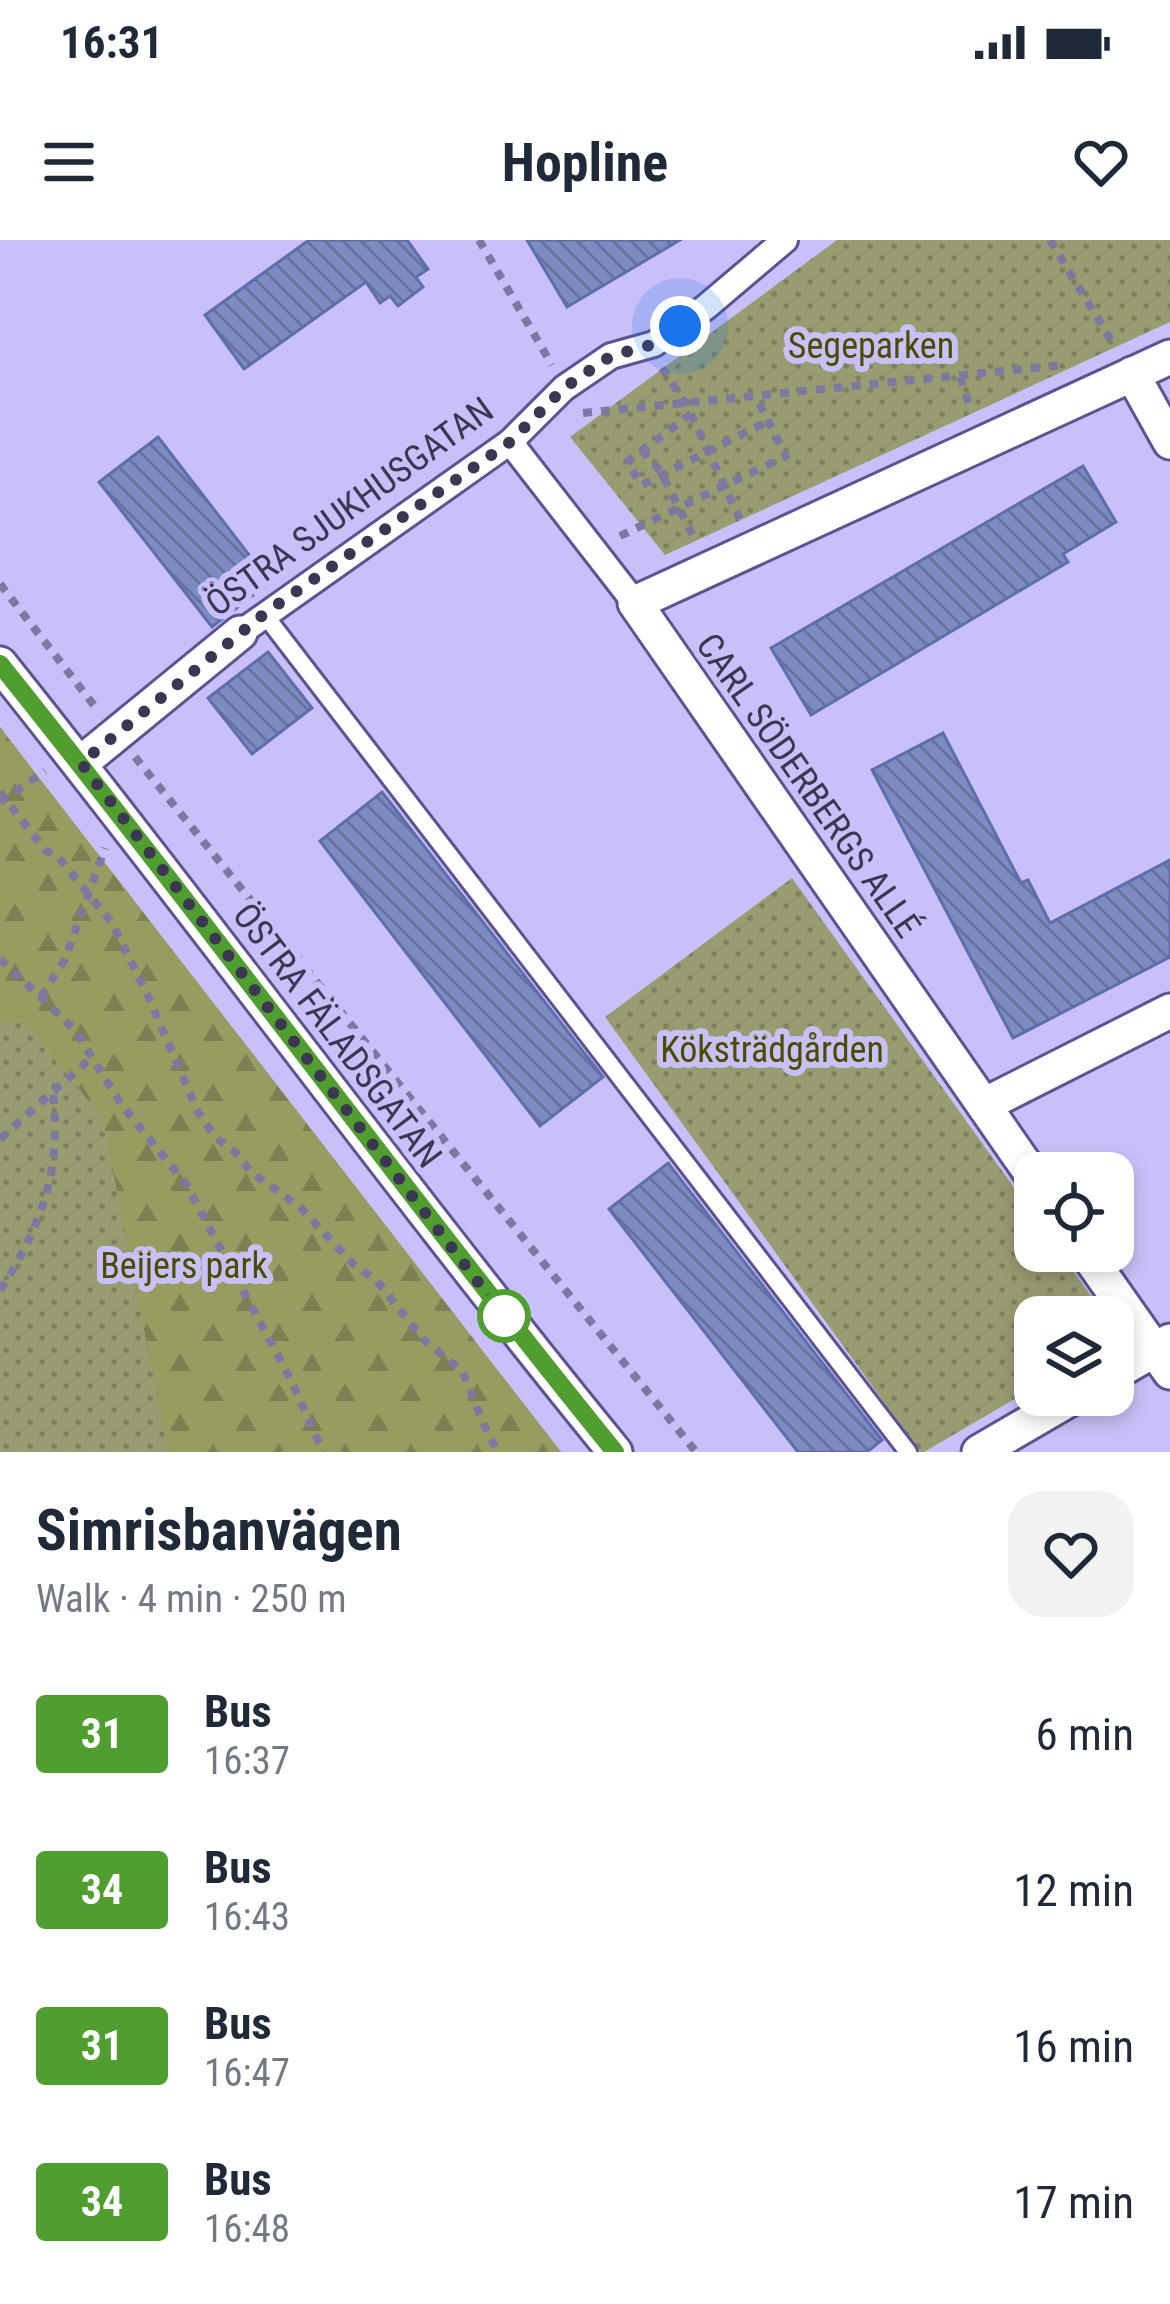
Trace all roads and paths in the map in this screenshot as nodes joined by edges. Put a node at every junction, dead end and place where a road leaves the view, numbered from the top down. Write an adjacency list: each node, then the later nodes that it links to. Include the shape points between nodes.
1 (479, 240): 7 (path)
2 (785, 240): 4 (street, ÖSTRA SJUKHUSGATAN)
3 (1050, 240): 6 (path)
4 (647, 346): 7 (street, ÖSTRA SJUKHUSGATAN, via 611,356); 9 (path)
5 (1170, 357): 6 (street)
6 (1127, 366): 8 (path); 14 (street); 20 (street)
7 (564, 388): 11 (street, ÖSTRA SJUKHUSGATAN)
8 (756, 397): 9 (path); 12 (path)
9 (686, 404): 10 (path); 11 (path)
10 (691, 414): 15 (path); 16 (path)
11 (534, 418): 13 (street, ÖSTRA SJUKHUSGATAN)
12 (768, 421): 16 (path); 18 (path, via 786,457)
13 (510, 442): 21 (street, CARL SÖDERBERGS ALLÉ); 25 (street, ÖSTRA SJUKHUSGATAN)
14 (1170, 442)
15 (642, 450): 17 (path); 17 (path, via 627,462 642,484)
16 (708, 450): 17 (path); 18 (path)
17 (662, 472): 19 (path)
18 (724, 486): 19 (path); 20 (path)
19 (679, 508): 21 (path); 22 (path)
20 (754, 548): 22 (street)
21 (596, 553): 24 (street, CARL SÖDERBERGS ALLÉ)
22 (709, 569): 24 (street)
23 (0, 584): 27 (path)
24 (635, 603): 38 (street, CARL SÖDERBERGS ALLÉ)
25 (252, 623): 27 (street, ÖSTRA SJUKHUSGATAN); 50 (lane)
26 (0, 664): 28 (street, ÖSTRA FÄLADSGATAN)
27 (115, 732): 28 (street, ÖSTRA SJUKHUSGATAN); 49 (path)
28 (81, 763): 48 (street, ÖSTRA FÄLADSGATAN)
29 (46, 770): 30 (path)
30 (2, 798): 32 (path)
31 (106, 846): 32 (path)
32 (86, 893): 34 (path); 47 (path, via 112,923 215,1137 300,1207 462,1371)
33 (0, 959): 34 (path)
34 (41, 998): 36 (path)
35 (1170, 1011): 38 (street)
36 (92, 1058): 37 (path); 46 (path, via 186,1184)
37 (53, 1094): 39 (path); 42 (path, via 56,1162 33,1236)
38 (983, 1105): 40 (street, CARL SÖDERBERGS ALLÉ)
39 (0, 1139)
40 (1016, 1152)
41 (1101, 1272): 43 (street)
42 (0, 1290)
43 (1164, 1354): 44 (street)
44 (1134, 1366)
45 (1041, 1416): 51 (street)
46 (323, 1452)
47 (499, 1452)
48 (615, 1452)
49 (696, 1452)
50 (908, 1452)
51 (979, 1452)

